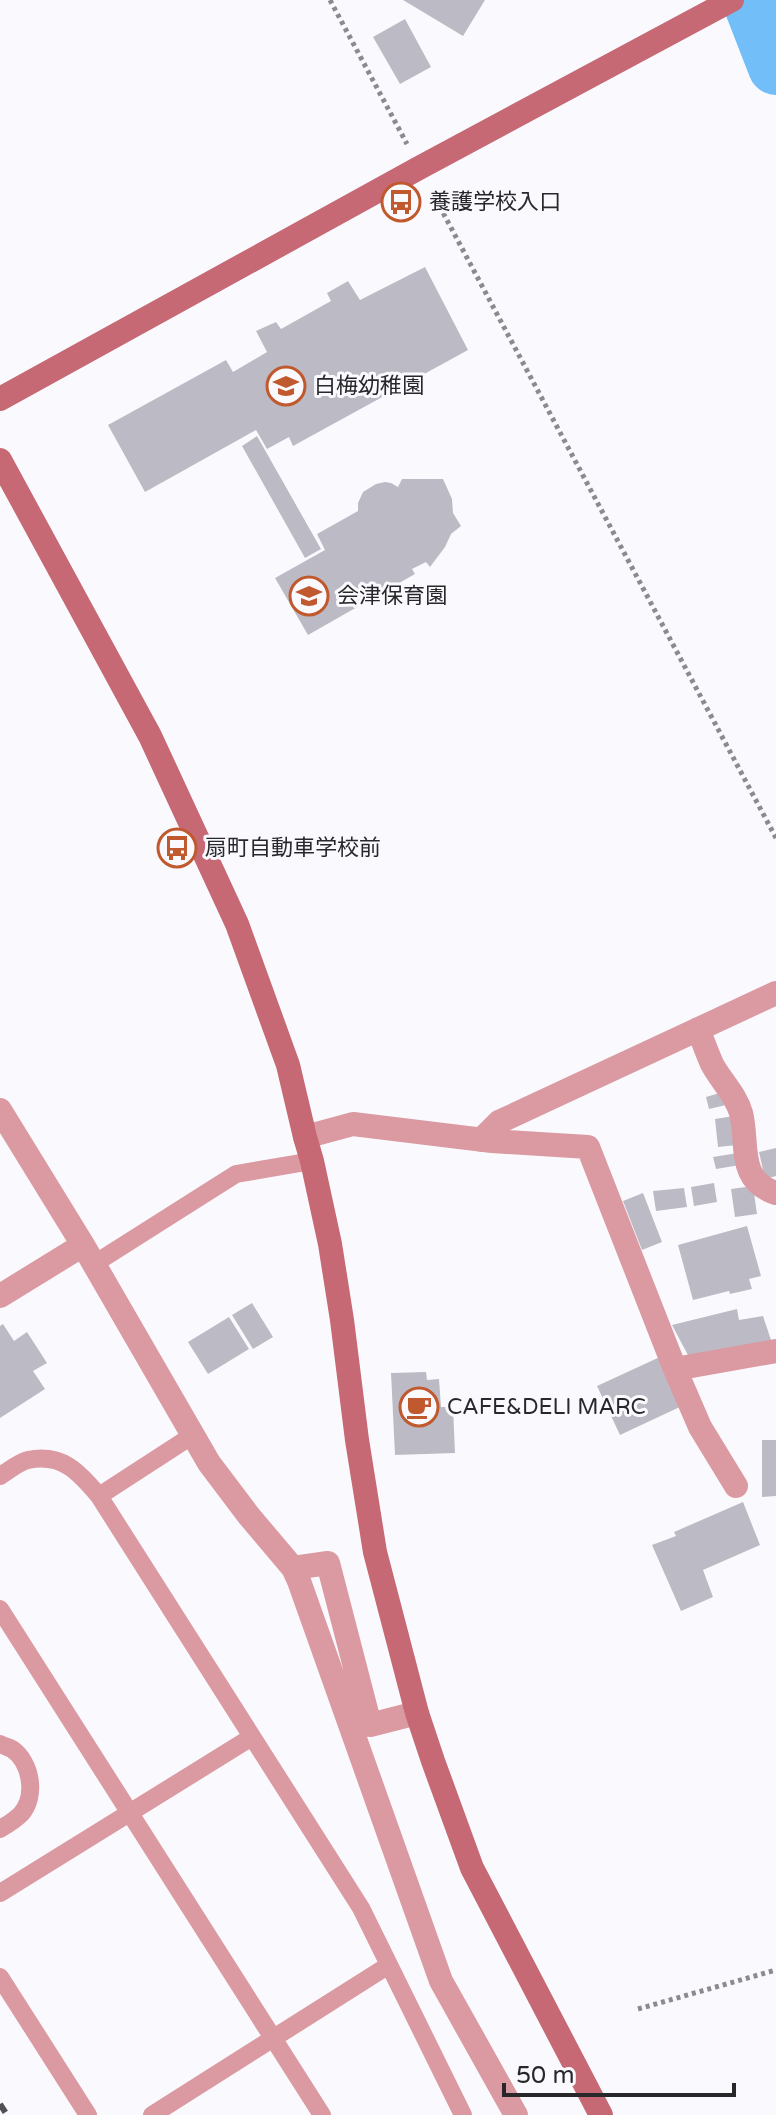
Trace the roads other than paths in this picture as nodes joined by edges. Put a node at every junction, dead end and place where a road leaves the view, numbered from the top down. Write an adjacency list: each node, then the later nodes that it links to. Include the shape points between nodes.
1 (708, 7): 2 (street)
2 (0, 399)
3 (0, 460): 7 (street, via 150,736 210,862 288,1065)
4 (776, 993): 5 (street)
5 (698, 1029): 8 (street, via 499,1122); 10 (street, via 741,1112 745,1162 767,1190)
6 (0, 1110): 11 (street)
7 (305, 1137): 8 (street, via 353,1124); 9 (street)
8 (481, 1140): 14 (street, via 588,1147)
9 (312, 1161): 11 (lane, via 236,1174); 22 (street, via 330,1244 375,1552)
10 (776, 1193)
11 (88, 1254): 12 (street); 15 (street)
12 (0, 1296)
13 (776, 1351): 14 (street)
14 (675, 1369): 17 (street, via 700,1427)
15 (193, 1435): 18 (lane); 19 (street, via 209,1463)
16 (0, 1476): 18 (lane, via 26,1460 54,1459 78,1471)
17 (736, 1486)
18 (99, 1496): 23 (lane)
19 (293, 1568): 22 (street, via 328,1563 370,1725); 35 (street, via 441,1981)
20 (0, 1609): 21 (lane)
21 (8, 1640): 25 (lane)
22 (417, 1713): 36 (street, via 472,1868)
23 (252, 1737): 25 (lane); 28 (lane, via 361,1908)
24 (0, 1744): 26 (lane, via 24,1762 30,1784 23,1812)
25 (128, 1813): 27 (lane); 30 (lane)
26 (0, 1829)
27 (0, 1893)
28 (389, 1965): 30 (lane); 34 (lane)
29 (0, 1977): 31 (lane)
30 (273, 2038): 32 (lane); 33 (lane)
31 (88, 2115)
32 (152, 2115)
33 (322, 2115)
34 (463, 2115)
35 (516, 2115)
36 (601, 2115)

